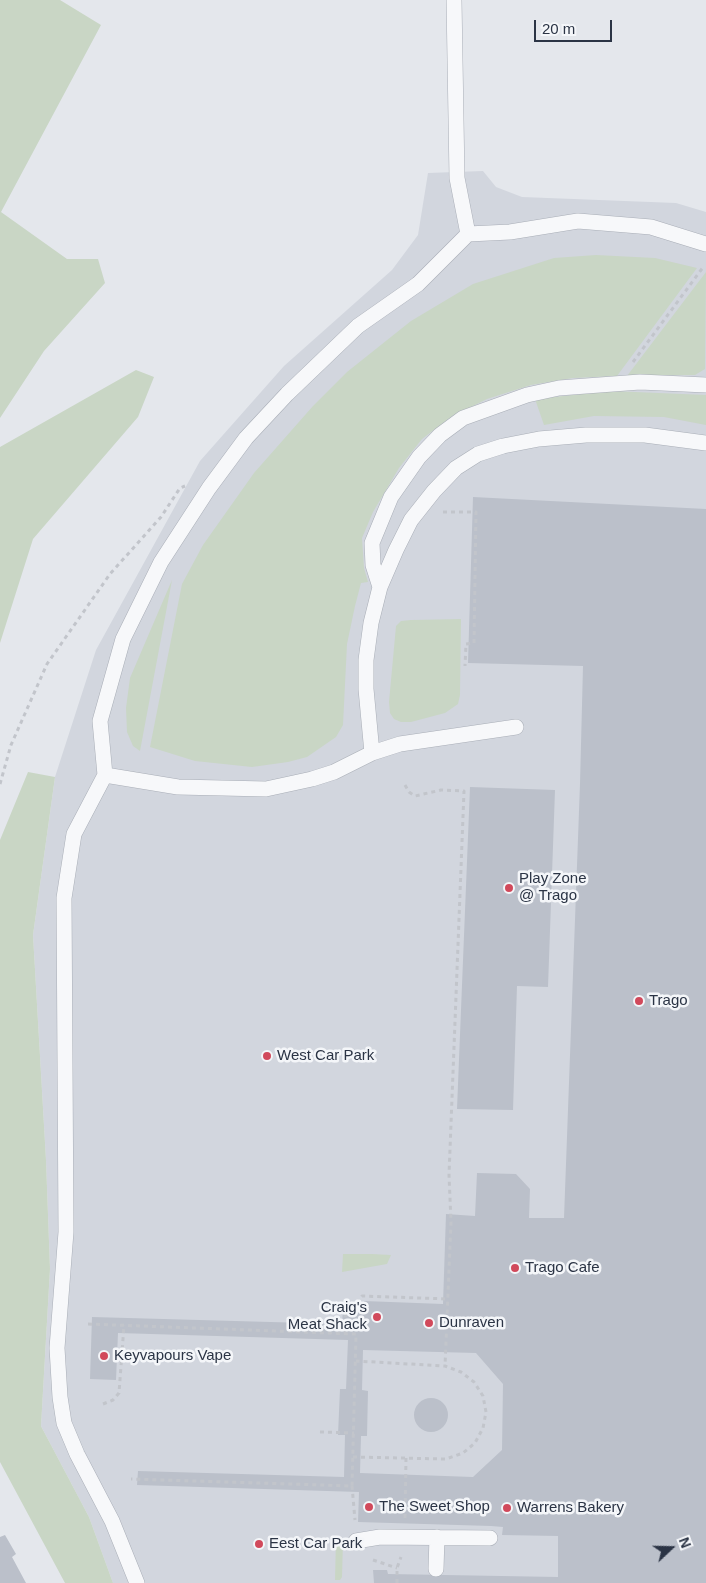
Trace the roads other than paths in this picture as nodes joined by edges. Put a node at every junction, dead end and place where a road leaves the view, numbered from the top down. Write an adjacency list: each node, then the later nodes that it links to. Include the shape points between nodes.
1 (454, 0): 2 (lane, via 457,178)
2 (468, 234): 3 (lane, via 510,232 578,221 651,226); 9 (lane, via 418,284 358,326 286,394 246,438 209,488 161,562 123,639 100,720)
3 (706, 244)
4 (706, 385): 6 (lane, via 622,383 559,388 527,395 463,418 440,435 419,457 391,497 372,543 373,565)
5 (706, 443): 6 (lane, via 645,435 586,435 539,439 478,454 456,468 411,520)
6 (380, 587): 8 (lane, via 366,660)
7 (516, 727): 8 (lane, via 414,741)
8 (372, 753): 9 (lane, via 334,772 266,789 178,787)
9 (105, 775): 14 (lane, via 74,834 64,898 66,1232 57,1348 64,1423 112,1521)
10 (437, 1537): 11 (lane); 12 (lane, via 380,1537); 13 (lane)
11 (490, 1538)
12 (356, 1541)
13 (436, 1569)
14 (137, 1583)

